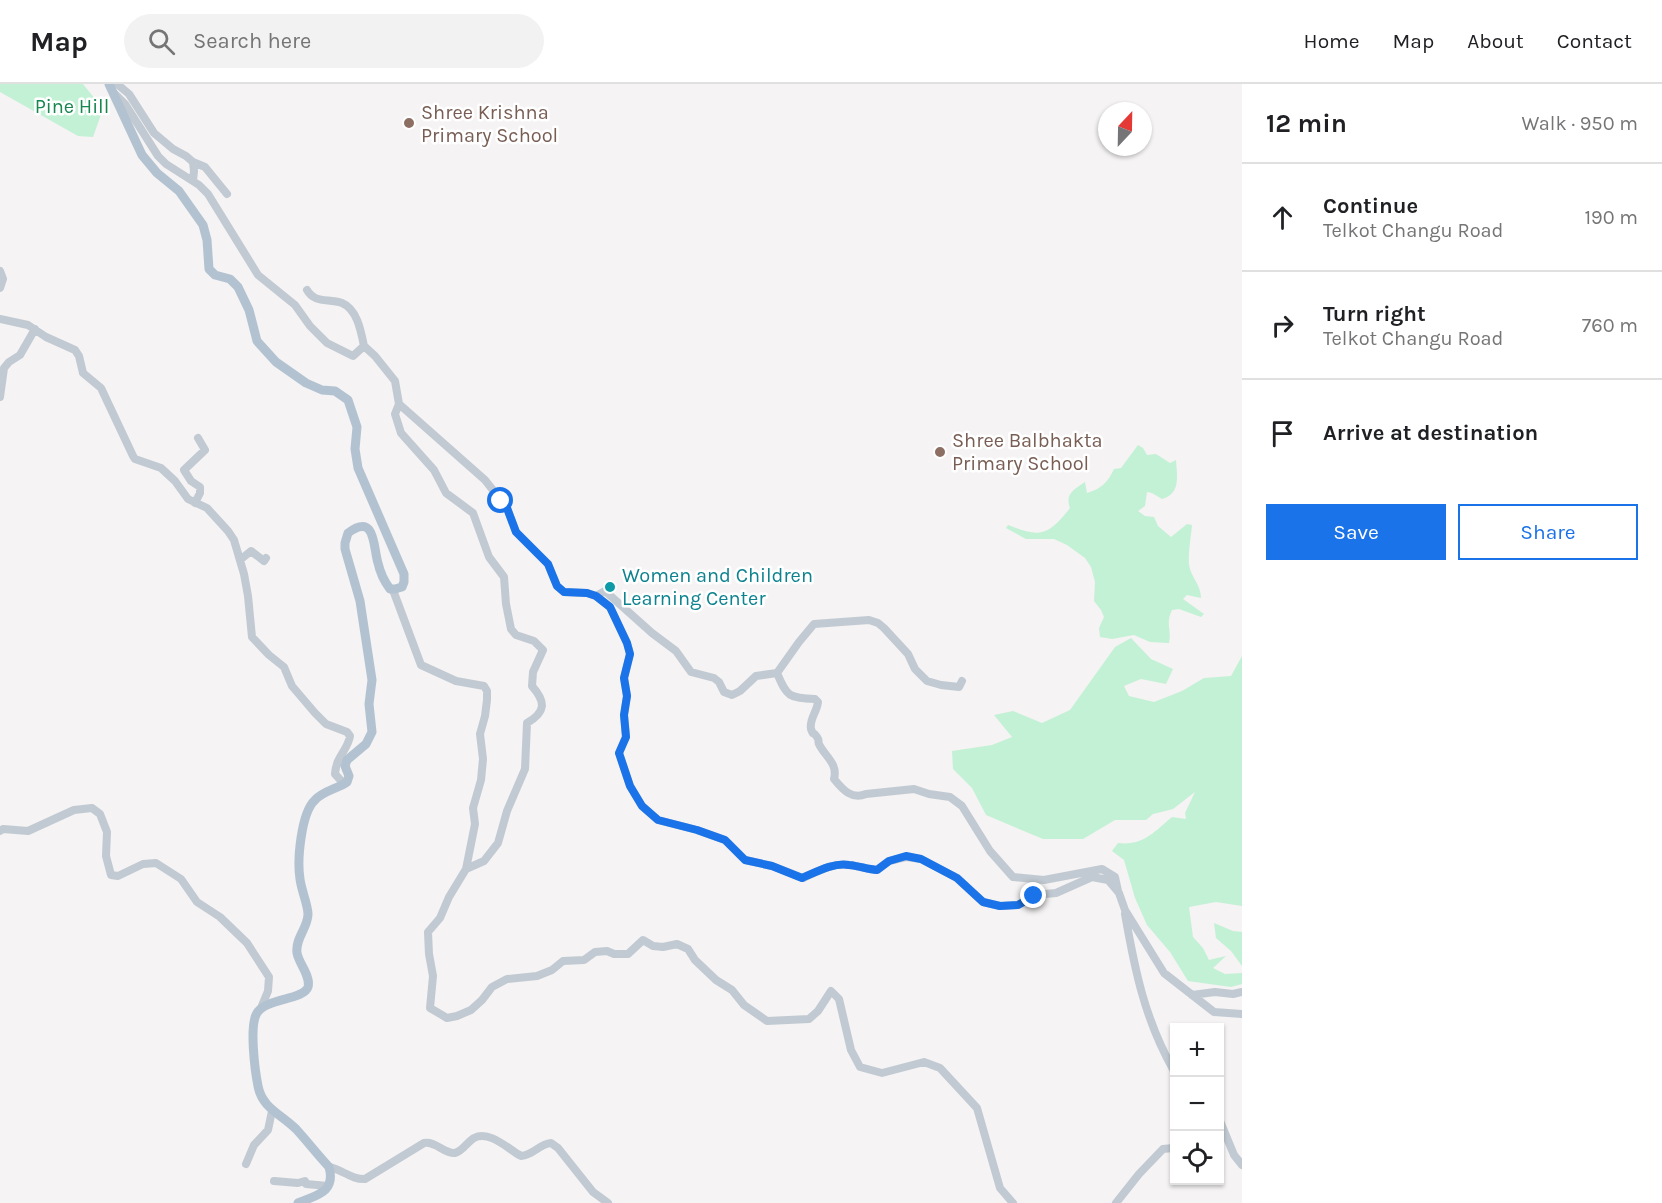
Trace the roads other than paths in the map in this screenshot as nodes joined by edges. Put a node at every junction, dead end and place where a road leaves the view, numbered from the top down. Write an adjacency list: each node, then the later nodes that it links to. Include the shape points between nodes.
1 (109, 84): 2 (main road)
2 (116, 88): 3 (street, via 129,94 162,141); 4 (street, via 158,156); 18 (main road, via 142,155 179,191 203,225 209,269 231,279 238,287 261,347 298,379 322,390 335,391 351,405 357,427 358,468 404,574 402,587)
3 (193, 162): 4 (street); 5 (street, via 205,167)
4 (193, 180): 11 (street, via 208,194 258,275 295,305 327,343 353,356)
5 (227, 194)
6 (0, 270): 7 (street)
7 (0, 288)
8 (307, 290): 11 (street, via 319,300 348,307 360,327)
9 (0, 319): 10 (street)
10 (35, 329): 12 (street, via 20,355 4,368); 15 (street, via 75,350 83,373 104,392 135,459 161,468)
11 (364, 346): 13 (street, via 395,381)
12 (0, 397)
13 (399, 404): 19 (street, via 484,480 507,508 516,532 548,564 557,586 564,592); 24 (street, via 395,414 401,433 434,470 446,493 473,513 489,557 504,577 511,629 543,650 533,672 532,686 541,695 543,706 538,717 527,723 525,769 498,843 484,861)
14 (198, 438): 15 (street, via 205,450 184,470 200,487)
15 (195, 503): 17 (street, via 207,508 228,531)
16 (266, 558): 17 (street, via 261,560 251,551)
17 (240, 560): 22 (street, via 252,637 284,667 292,686 315,713 326,724 350,736 336,763 335,774)
18 (393, 590): 22 (main road, via 381,574 371,531 364,527 348,533 347,561 360,602 372,680 372,732 366,744 347,760 348,779); 24 (street, via 421,665 456,681 484,686 487,691 480,734 481,780 473,808 475,824)
19 (596, 596): 20 (street, via 605,591 676,651 691,672 714,678 724,692 732,695 756,676); 25 (street, via 610,607 630,654 624,678 626,737 619,753 630,786 642,806 658,820 725,840 745,860 802,878 846,864 877,870 906,856 948,873 983,902 1000,906 1018,905 1092,877 1108,880)
20 (777, 673): 21 (street, via 814,624 869,620 884,628 927,681 959,687); 25 (street, via 788,695 818,702 812,732 832,763 834,779 847,792 860,796 914,789 950,796 1013,877 1044,880 1102,869 1115,877)
21 (962, 681)
22 (344, 784): 29 (main road, via 316,798 308,808 301,841 299,876 308,916 297,951 308,987 299,995)
23 (0, 831): 29 (street, via 28,831 74,810 92,808 100,814 107,832 106,856 111,875 156,863 181,879 197,902 220,917 246,943 269,977)
24 (466, 869): 42 (street, via 441,918 428,932 433,976 430,1008 447,1018 457,1016 471,1010 492,987 507,979 537,976 563,961 584,960 595,952 628,954 643,940 653,946 677,944 688,949 709,974 767,1022 809,1018 831,991 839,999 851,1050 860,1067 882,1073 924,1062 940,1068 977,1108 1000,1188)
25 (1119, 893): 26 (street)
26 (1125, 910): 28 (street, via 1164,973); 31 (street, via 1148,1016)
27 (1242, 993): 28 (street)
28 (1192, 995): 30 (street, via 1214,1012)
29 (261, 1008): 32 (main road, via 254,1018 255,1069 261,1097)
30 (1242, 1014)
31 (1170, 1063)
32 (272, 1111): 35 (street, via 268,1130 249,1153); 37 (main road, via 294,1127)
33 (1224, 1131): 36 (street)
34 (1170, 1148): 43 (street, via 1163,1149)
35 (246, 1164)
36 (1242, 1165)
37 (329, 1167): 39 (main road); 41 (street, via 364,1179 429,1142 456,1153 474,1138 488,1137 521,1156 551,1143 592,1192)
38 (274, 1181): 39 (street)
39 (328, 1186): 40 (main road)
40 (298, 1203)
41 (608, 1203)
42 (1012, 1203)
43 (1116, 1203)

